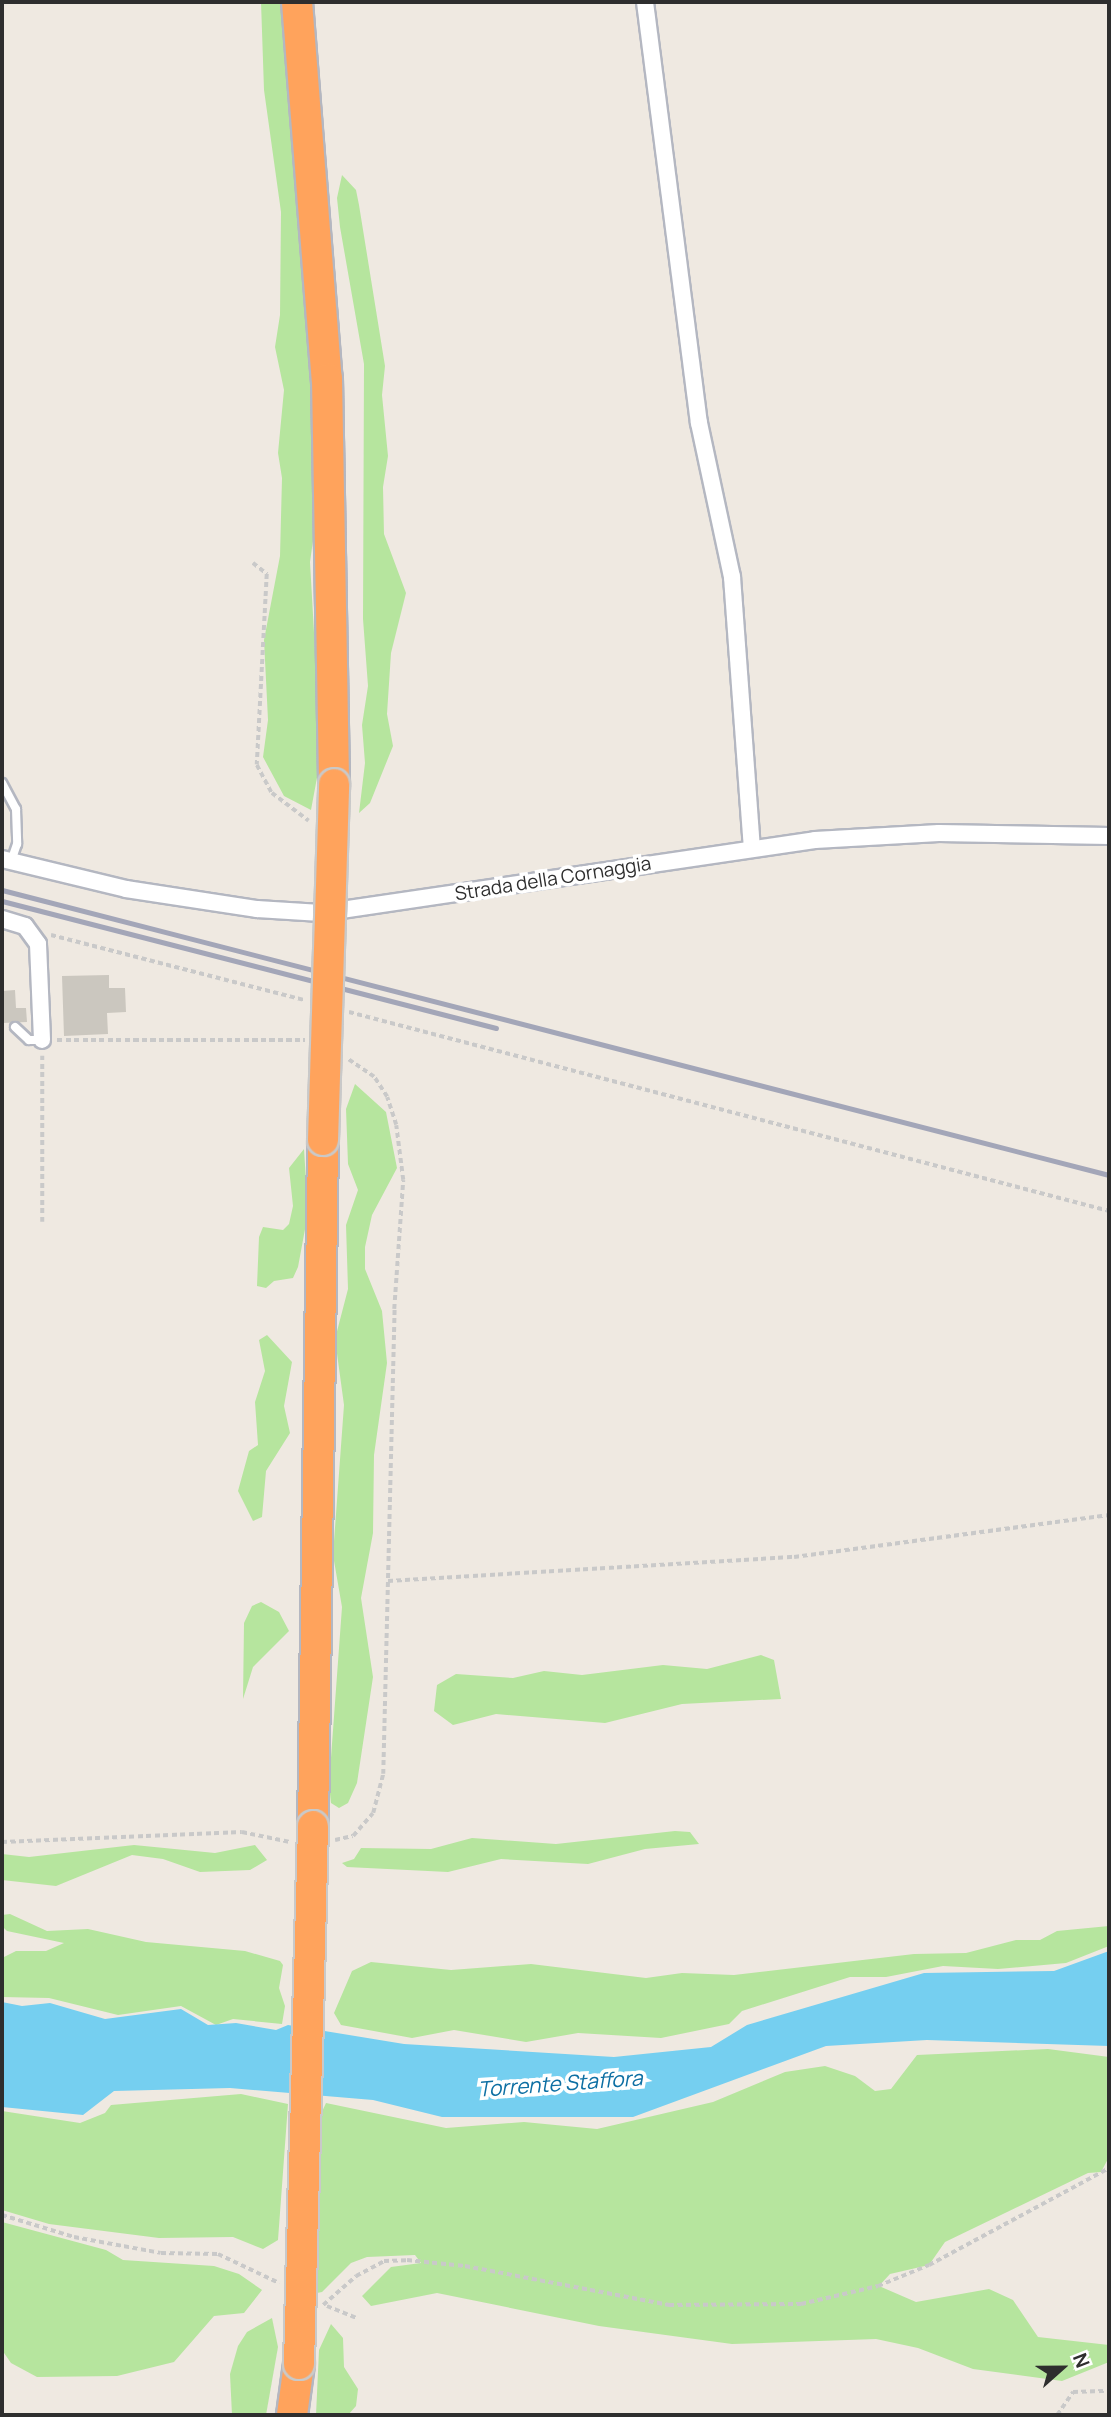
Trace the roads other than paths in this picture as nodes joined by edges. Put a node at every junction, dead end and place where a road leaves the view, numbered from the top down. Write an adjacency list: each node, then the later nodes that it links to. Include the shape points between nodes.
1 (297, 2): 10 (highway, bridge, via 327,379 334,784 323,1140 313,1826 299,2364)
2 (645, 2): 5 (street, via 699,423 732,577)
3 (2, 783): 6 (lane, via 16,809 17,844)
4 (1109, 836): 5 (street, Strada della Cornaggia, via 939,833)
5 (752, 847): 6 (street, Strada della Cornaggia, via 321,913 257,909 126,889)
6 (6, 860)
7 (2, 919): 9 (street, via 32,932 41,953)
8 (15, 1027): 9 (lane, via 29,1040)
9 (42, 1040)
10 (292, 2415)

